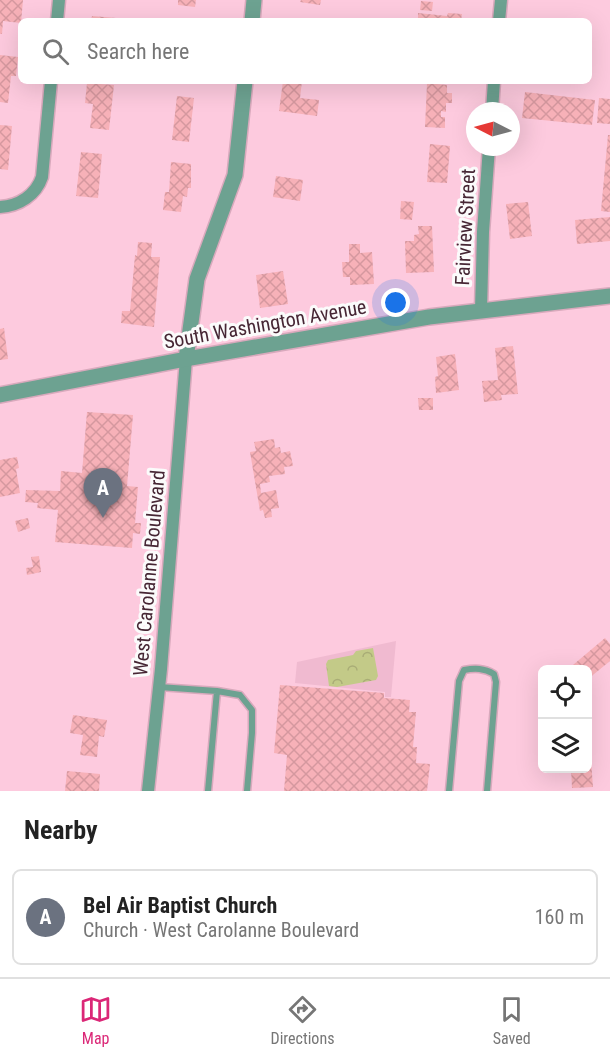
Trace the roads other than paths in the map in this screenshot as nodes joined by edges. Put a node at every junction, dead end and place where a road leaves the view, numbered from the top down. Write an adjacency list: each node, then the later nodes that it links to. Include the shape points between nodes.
1 (59, 0): 4 (street)
2 (254, 0): 5 (street)
3 (501, 0): 6 (street)
4 (57, 18)
5 (252, 18)
6 (499, 18)
7 (51, 84): 12 (street, via 39,187 27,198)
8 (245, 84): 15 (street, via 235,175 197,279)
9 (494, 84): 10 (street)
10 (493, 102)
11 (488, 156): 14 (street, Fairview Street)
12 (0, 207)
13 (610, 296): 14 (street, South Washington Avenue)
14 (481, 310): 15 (street, South Washington Avenue)
15 (186, 359): 16 (street, South Washington Avenue); 17 (street, West Carolanne Boulevard)
16 (0, 395)
17 (159, 687): 18 (lane); 19 (street, West Carolanne Boulevard)
18 (217, 691): 20 (lane); 21 (lane, via 240,695 252,710)
19 (148, 791)
20 (208, 791)
21 (247, 791)
22 (449, 791): 23 (lane, via 459,681 464,670 475,668 494,674 496,682)
23 (487, 791)

